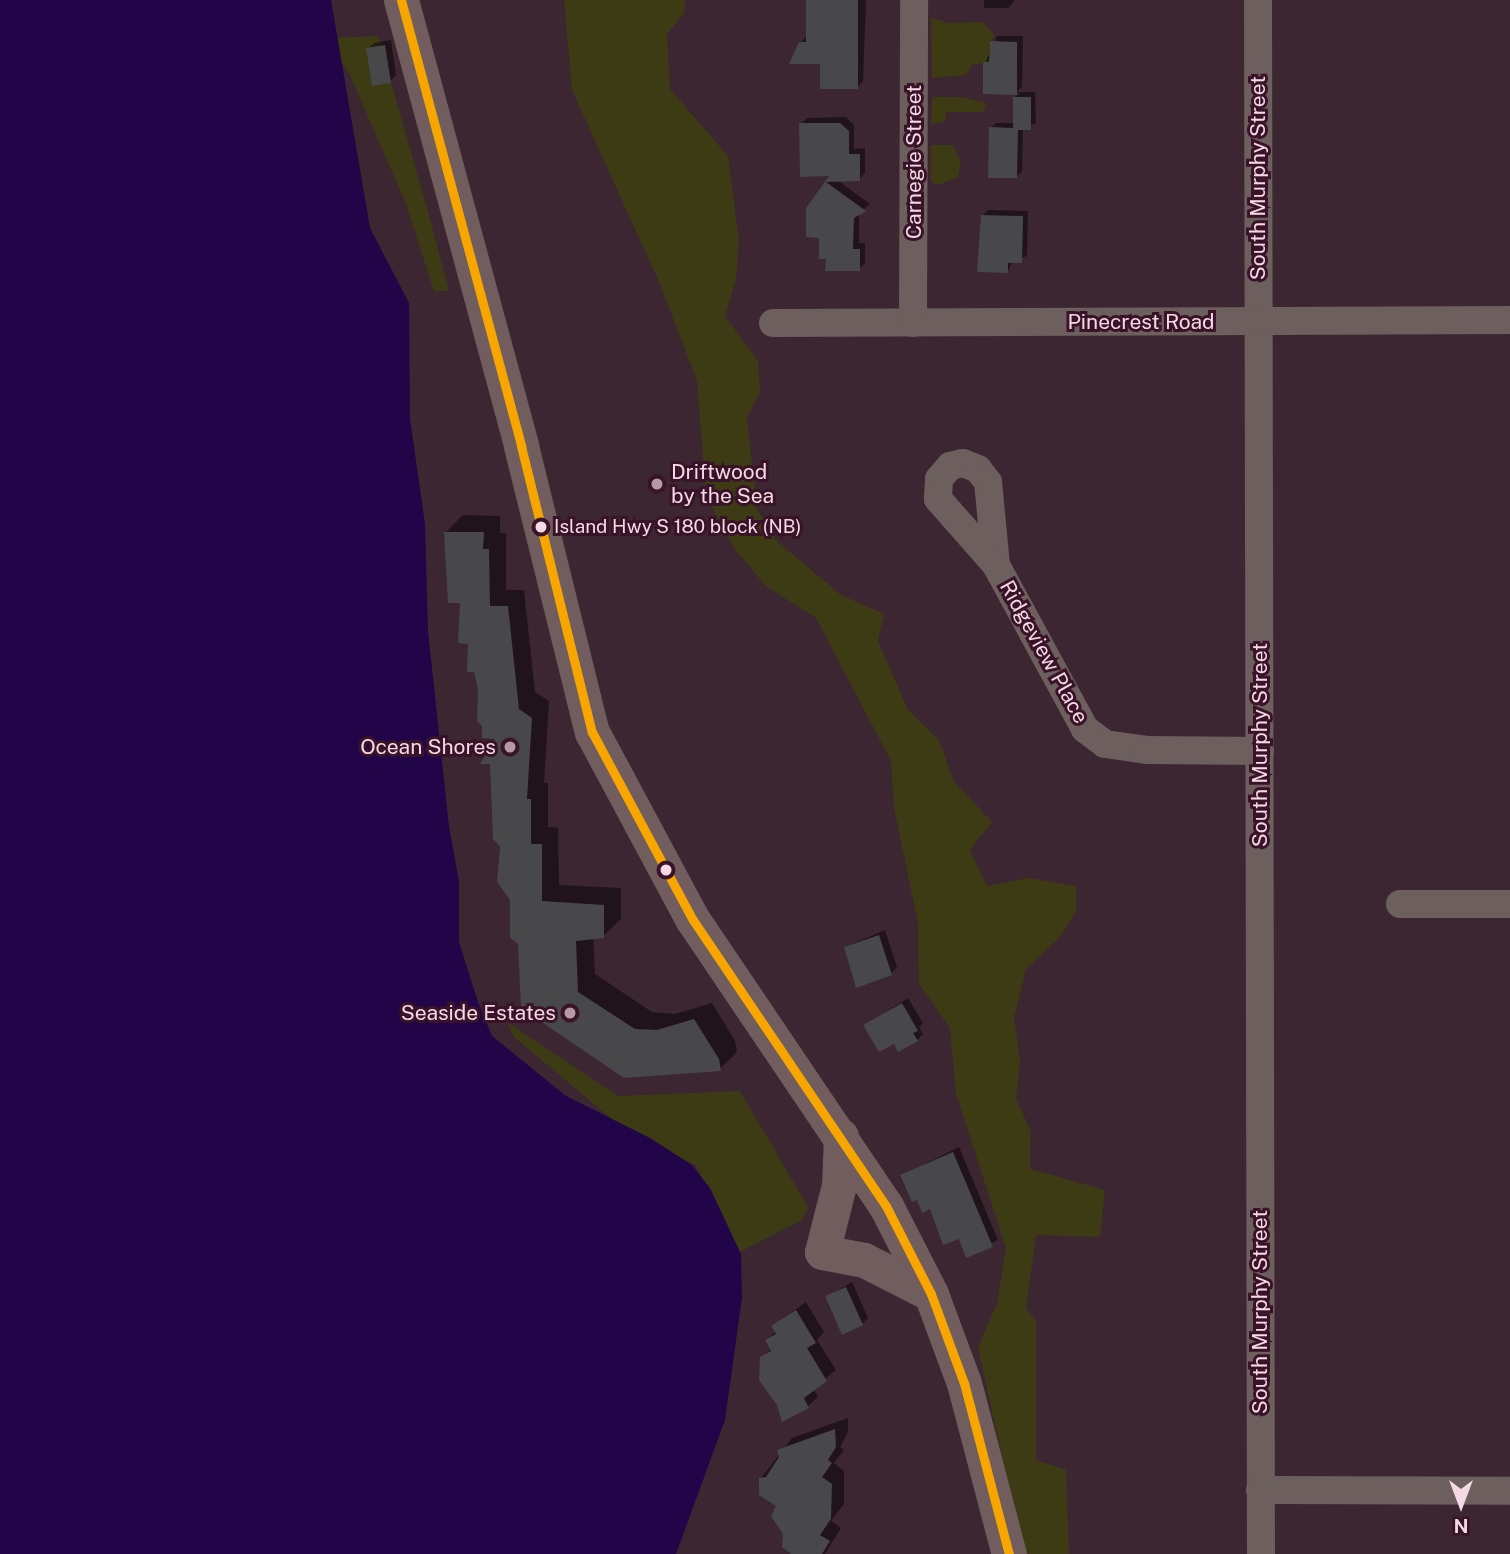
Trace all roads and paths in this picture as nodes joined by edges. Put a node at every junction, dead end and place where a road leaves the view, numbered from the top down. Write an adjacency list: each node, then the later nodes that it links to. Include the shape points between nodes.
1 (401, 0): 12 (main road, via 521,446 592,732 693,920)
2 (914, 0): 7 (street, Carnegie Street)
3 (1258, 0): 5 (street, South Murphy Street)
4 (1510, 320): 5 (street, Pinecrest Road)
5 (1259, 322): 7 (street, Pinecrest Road); 9 (street, South Murphy Street)
6 (773, 323): 7 (street, Pinecrest Road)
7 (913, 323)
8 (996, 565): 9 (street, Ridgeview Place, via 1085,729 1105,744 1147,750)
9 (1260, 751): 14 (street, South Murphy Street)
10 (1400, 904): 11 (street)
11 (1510, 904)
12 (841, 1136): 13 (main road, via 886,1206); 13 (main road, via 839,1185 822,1252 864,1260)
13 (931, 1294): 16 (main road, via 964,1383)
14 (1261, 1490): 15 (street); 17 (street, South Murphy Street)
15 (1510, 1491)
16 (1006, 1539)
17 (1261, 1554)

